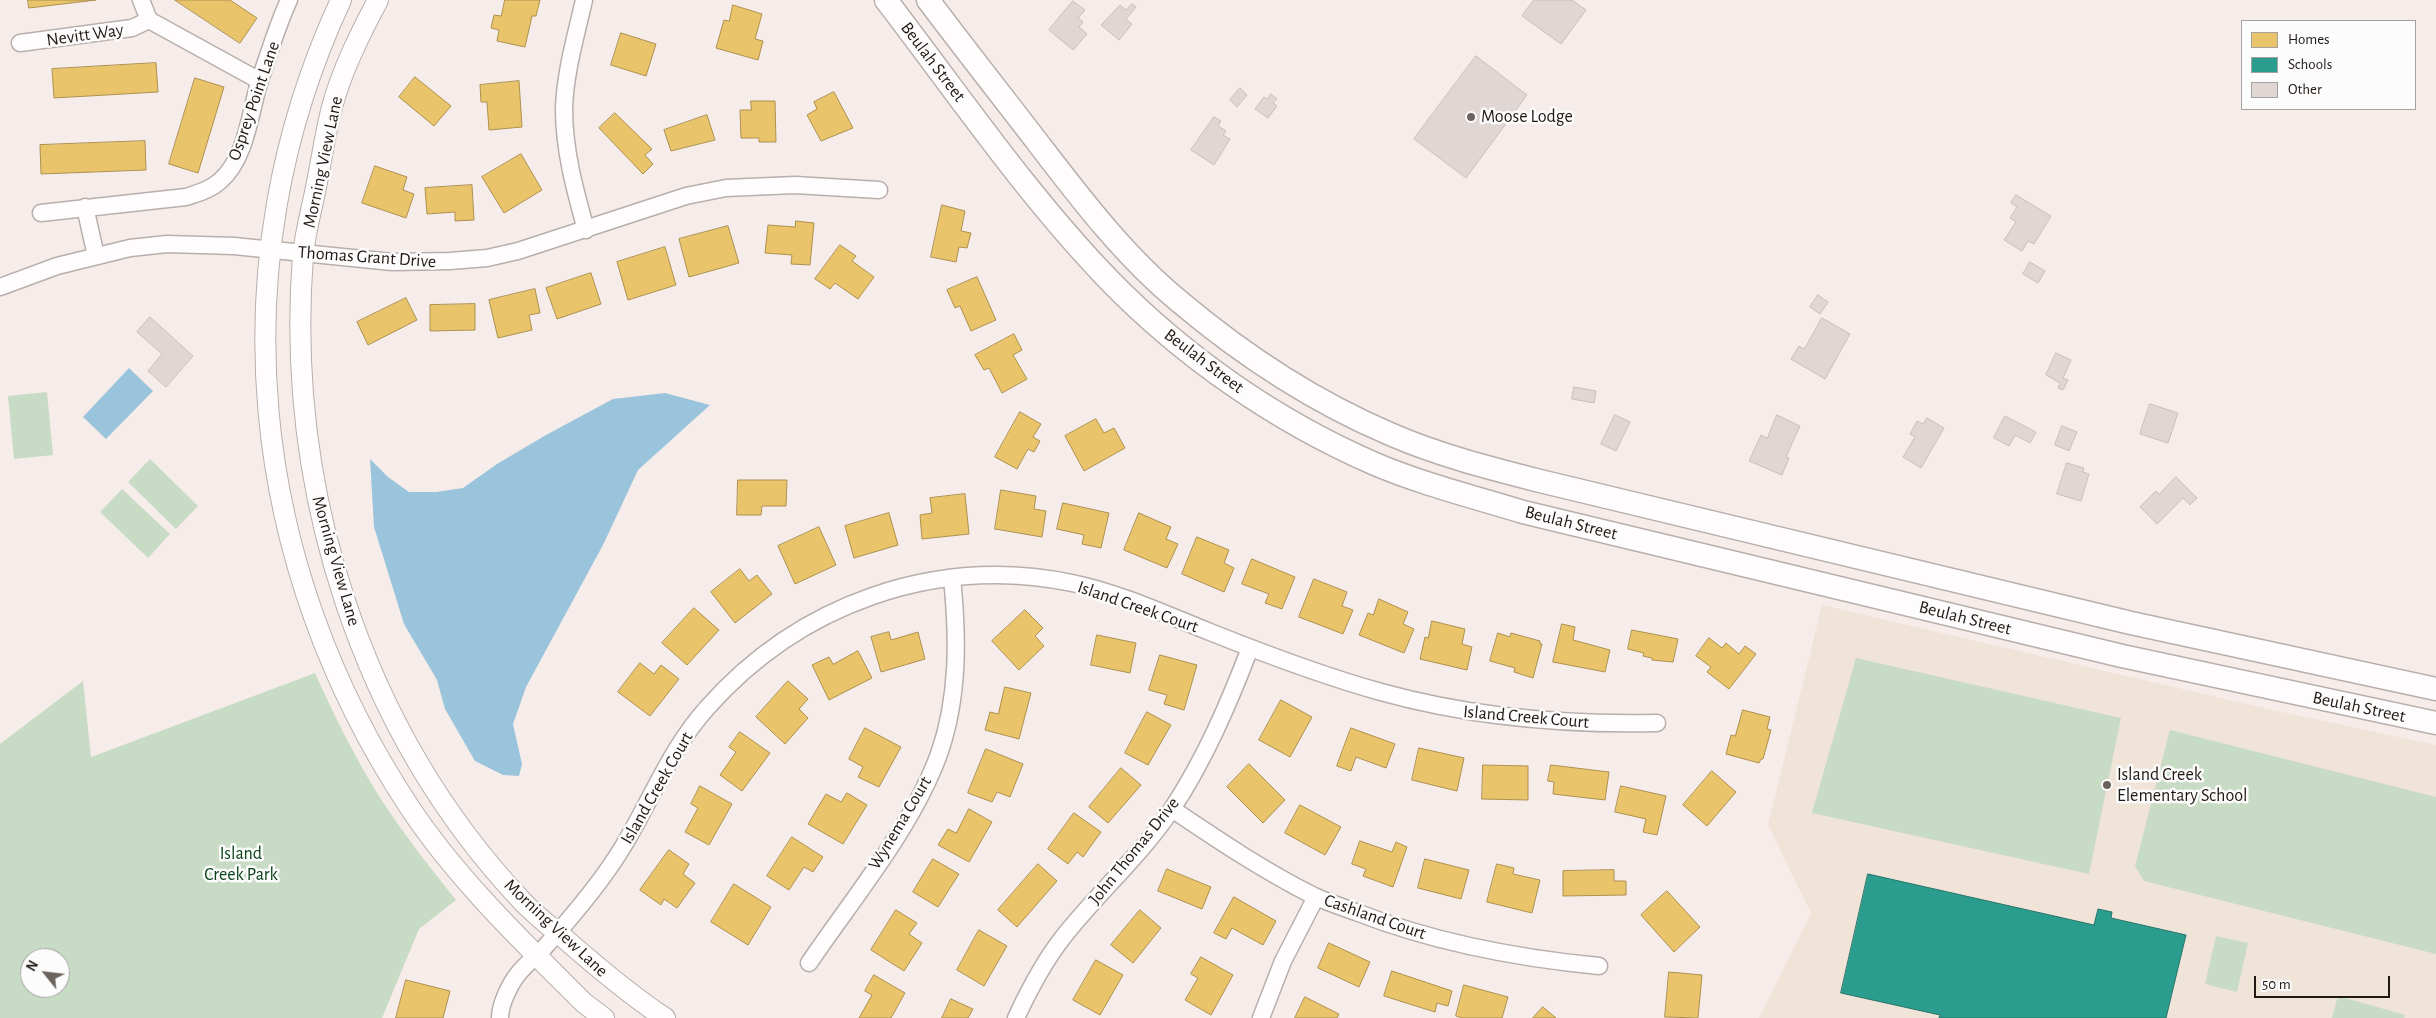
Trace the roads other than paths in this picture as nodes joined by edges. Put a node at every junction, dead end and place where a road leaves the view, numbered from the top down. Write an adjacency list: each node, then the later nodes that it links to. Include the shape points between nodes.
1 (141, 0): 8 (street)
2 (289, 0): 10 (street, Osprey Point Lane)
3 (341, 0): 15 (street, Morning View Lane, via 324,37 288,145)
4 (378, 0): 16 (street, Morning View Lane, via 348,63 333,105)
5 (584, 0): 14 (street, via 568,68 564,108 569,168)
6 (886, 0): 22 (main road, Beulah Street, via 1055,219 1110,281 1207,366 1257,401 1322,438 1384,467 1523,512)
7 (928, 0): 20 (main road, Beulah Street, via 1076,192 1178,302 1278,375 1338,409 1390,435 1456,459)
8 (149, 20): 9 (street, Nevitt Way, via 132,28); 10 (street)
9 (20, 43)
10 (260, 81): 12 (street, Osprey Point Lane, via 241,147 221,181 206,191 186,197)
11 (879, 190): 14 (street, Thomas Grant Drive, via 795,185 735,186 686,196)
12 (85, 208): 13 (street, Osprey Point Lane); 17 (street)
13 (40, 212)
14 (586, 230): 16 (street, Thomas Grant Drive, via 518,252 450,261 392,262)
15 (269, 251): 16 (street, Thomas Grant Drive); 17 (street, Thomas Grant Drive, via 234,246 166,244); 29 (street, Morning View Lane, via 264,341 271,443 290,537 319,632 359,722 410,808 475,891)
16 (304, 252): 28 (street, Morning View Lane, via 300,340 308,441 326,536 355,630 395,721 446,806 512,890)
17 (96, 256): 18 (street, Thomas Grant Drive)
18 (0, 287)
19 (952, 578): 21 (street, Island Creek Court, via 1013,576 1071,583 1118,595); 28 (street, Island Creek Court, via 905,585 862,598 780,641 733,680 704,710 680,743 624,845); 30 (street, Wynema Court, via 956,668 939,753 904,825)
20 (2190, 636): 22 (main road); 23 (main road, Beulah Street)
21 (1250, 648): 24 (street, Island Creek Court, via 1379,691 1452,710 1510,718); 26 (street, John Thomas Drive, via 1206,749)
22 (2181, 669): 25 (main road, Beulah Street)
23 (2436, 689)
24 (1657, 723)
25 (2436, 723)
26 (1172, 809): 27 (street, Cashland Court, via 1237,853); 35 (street, John Thomas Drive, via 1132,860 1063,937 1027,993)
27 (1316, 897): 31 (street, Cashland Court, via 1449,943 1542,960); 36 (street, via 1283,961)
28 (558, 933): 29 (street, Island Creek Court); 34 (street, Morning View Lane, via 605,974)
29 (537, 956): 32 (street, Island Creek Court, via 518,974 500,1009); 33 (street, Morning View Lane, via 584,1003)
30 (809, 964)
31 (1599, 966)
32 (500, 1018)
33 (604, 1018)
34 (665, 1018)
35 (1016, 1018)
36 (1261, 1018)

